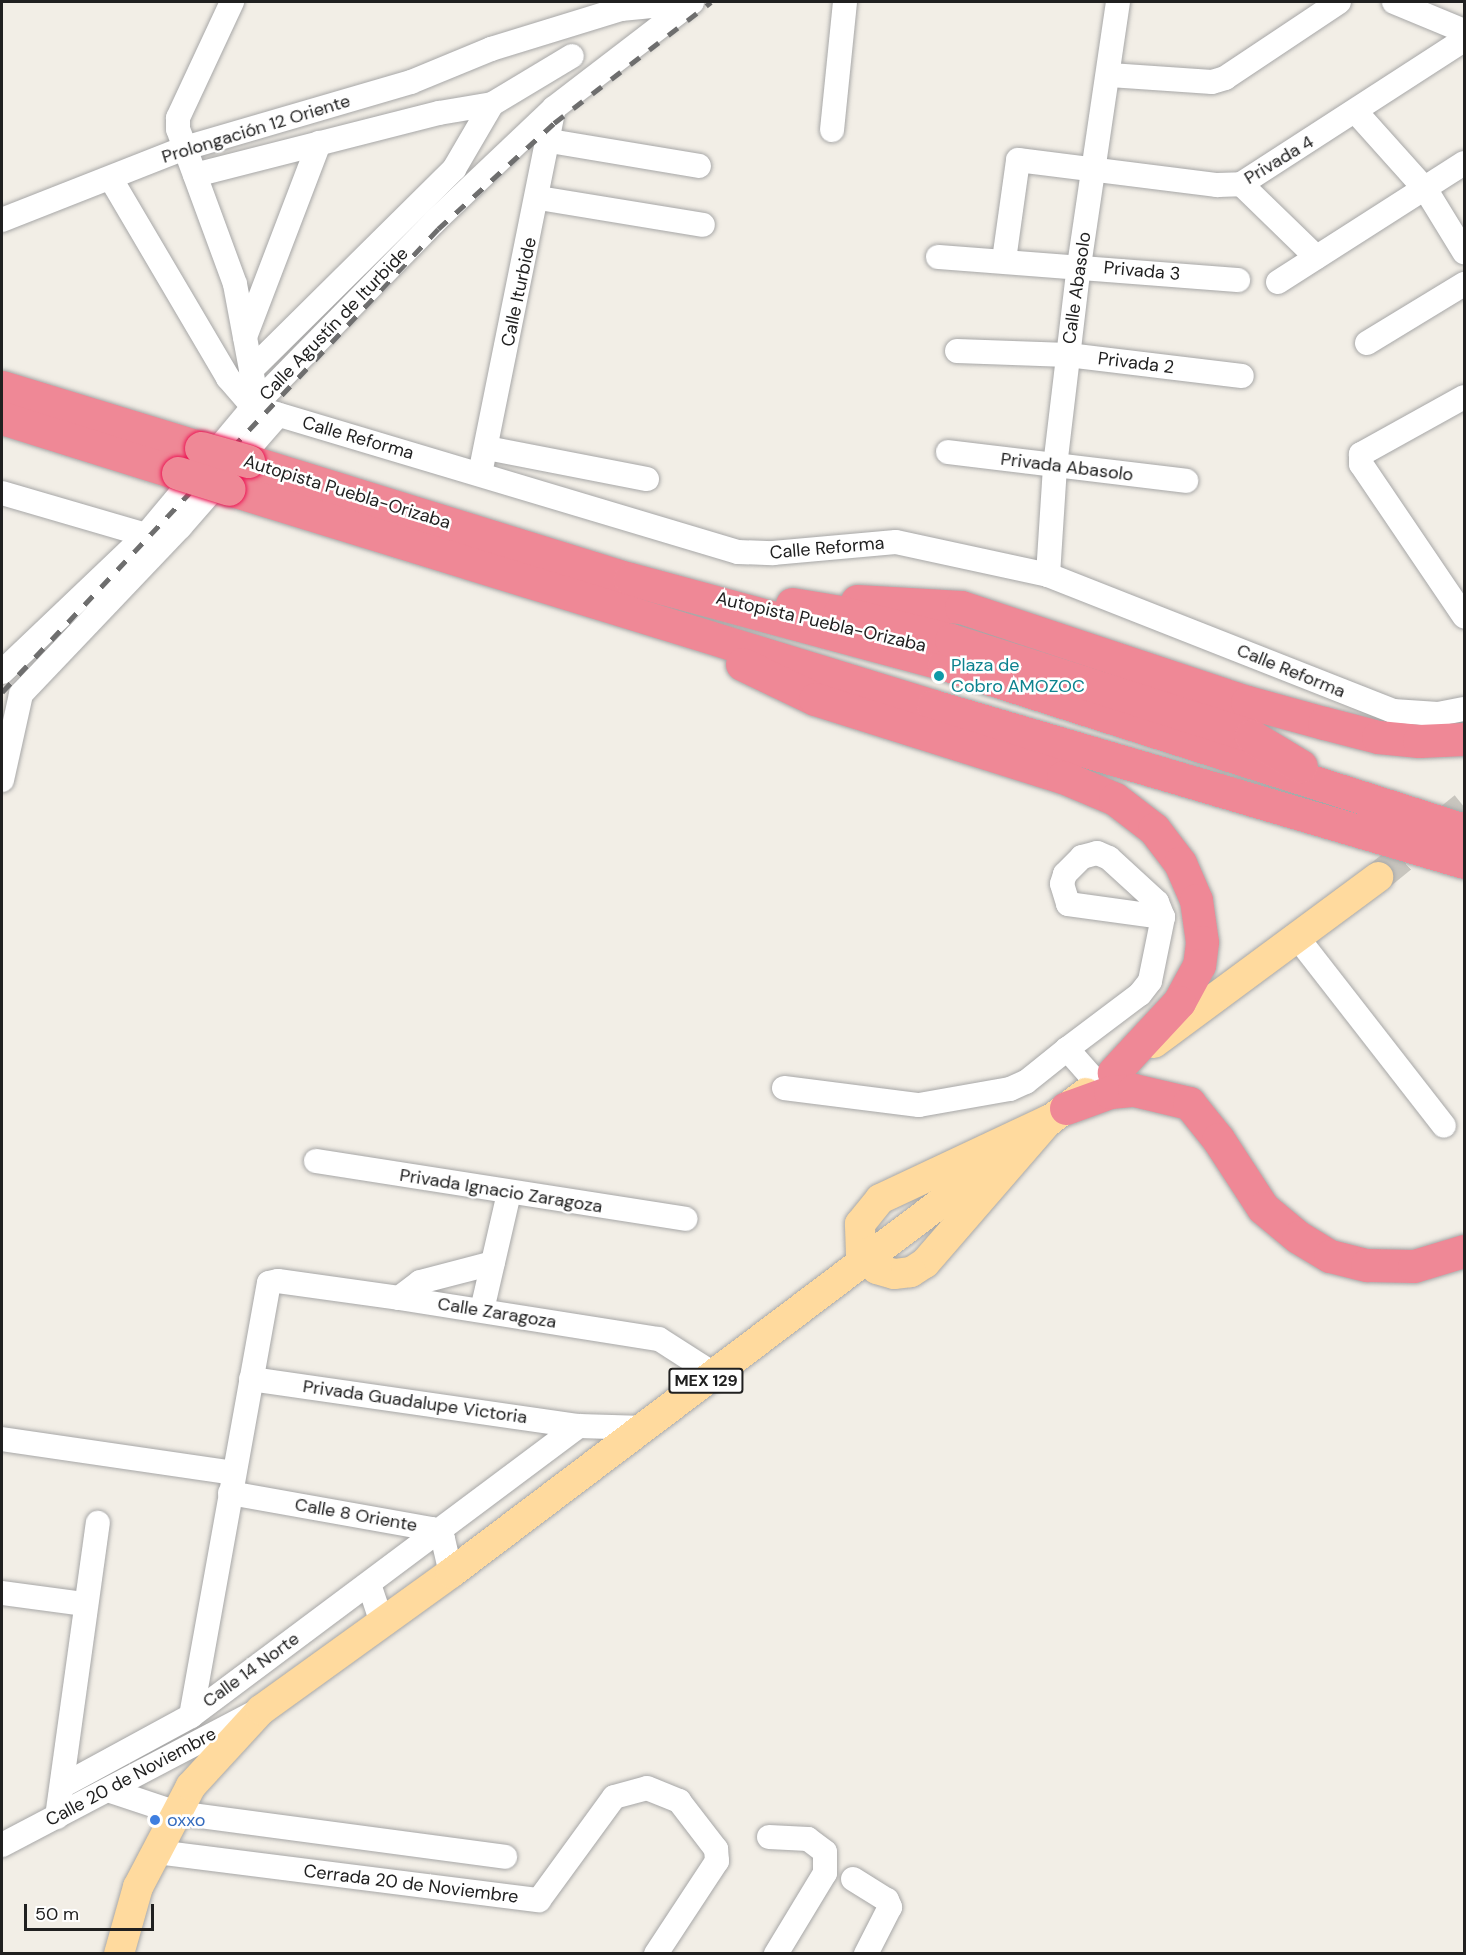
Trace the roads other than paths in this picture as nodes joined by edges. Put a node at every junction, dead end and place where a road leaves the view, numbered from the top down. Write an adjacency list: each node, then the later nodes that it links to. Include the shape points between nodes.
1 (232, 2): 17 (street, via 178,118)
2 (692, 2): 12 (street, Calle Agustín de Iturbide); 17 (street, Prolongación 12 Oriente, via 621,9 491,49 411,82)
3 (845, 2): 14 (street)
4 (1118, 2): 10 (street, Calle Abasolo)
5 (1339, 2): 10 (street, via 1225,78 1212,82)
6 (1394, 2): 7 (street)
7 (1464, 31)
8 (1455, 47): 13 (street, Privada 4)
9 (572, 56): 11 (street)
10 (1110, 75): 20 (street, Calle Abasolo)
11 (492, 104): 16 (street); 40 (street, via 454,169)
12 (554, 108): 15 (street, Calle Iturbide); 44 (street, Calle Agustín de Iturbide, via 435,221)
13 (1356, 112): 23 (street, Privada 4); 24 (street)
14 (832, 130)
15 (550, 141): 19 (street); 25 (street, Calle Iturbide)
16 (320, 143): 21 (street); 36 (street)
17 (185, 148): 21 (street); 22 (street, Prolongación 12 Oriente)
18 (1464, 163): 24 (street)
19 (699, 166)
20 (1096, 167): 23 (street, Privada 4); 31 (street, Privada 4, via 1018,160); 32 (street, Calle Abasolo)
21 (195, 175): 36 (street, via 235,284)
22 (111, 179): 26 (street, Prolongación 12 Oriente); 44 (street, via 228,378)
23 (1240, 184): 30 (street)
24 (1426, 190): 28 (street); 30 (street)
25 (539, 198): 27 (street); 47 (street, Calle Iturbide)
26 (2, 220)
27 (703, 225)
28 (1464, 252)
29 (938, 257): 31 (street, Privada 3)
30 (1316, 257): 34 (street)
31 (1004, 260): 32 (street, Privada 3)
32 (1079, 266): 33 (street, Privada 3); 39 (street, Calle Abasolo)
33 (1238, 280)
34 (1278, 282)
35 (1464, 284): 37 (street)
36 (245, 337): 40 (street)
37 (1366, 343)
38 (957, 351): 39 (street, Privada 2)
39 (1068, 355): 41 (street, Privada 2); 49 (street, Calle Abasolo)
40 (251, 370): 44 (street)
41 (1242, 376)
42 (2, 387): 56 (highway, Autopista Puebla-Orizaba, bridge)
43 (1464, 397): 59 (street, via 1366,450 1361,454 1361,464)
44 (255, 405): 45 (street, Calle Reforma); 54 (street, Calle Agustín de Iturbide)
45 (278, 415): 50 (street, Calle Reforma); 64 (street, via 180,526 21,694)
46 (2, 418): 57 (highway, Autopista Puebla-Orizaba, bridge)
47 (487, 448): 50 (street, Calle Iturbide); 51 (street)
48 (948, 452): 49 (street, Privada Abasolo)
49 (1055, 466): 52 (street, Privada Abasolo); 55 (street, Calle Abasolo)
50 (480, 474): 55 (street, Calle Reforma, via 738,552 773,553 896,542)
51 (647, 479)
52 (1186, 481)
53 (2, 493): 54 (street)
54 (146, 535): 60 (street, Calle Agustín de Iturbide)
55 (1048, 575): 61 (street, Calle Reforma, via 1393,711 1438,714)
56 (630, 579): 58 (highway, Autopista Puebla-Orizaba); 62 (highway, Autopista Puebla-Orizaba, via 840,612 951,640); 65 (highway, Autopista Puebla-Orizaba, via 944,664)
57 (580, 596): 66 (highway, Autopista Puebla-Orizaba); 66 (highway, Autopista Puebla-Orizaba, via 702,615 929,675 1084,722 1211,774); 73 (highway, via 694,641 815,699 1064,777 1115,799 1154,829 1180,863 1196,900 1202,942 1199,965 1179,1002)
58 (841, 600): 62 (highway, Autopista Puebla-Orizaba, via 956,624 1135,682); 63 (highway, via 961,607 1247,702 1324,723 1388,738)
59 (1464, 616)
60 (2, 672)
61 (1464, 709)
62 (1251, 735): 65 (highway, Autopista Puebla-Orizaba)
63 (1464, 739)
64 (2, 780)
65 (1347, 795): 67 (highway, Autopista Puebla-Orizaba)
66 (1260, 802): 68 (highway, Autopista Puebla-Orizaba)
67 (1464, 830)
68 (1464, 862)
69 (1378, 877): 71 (main road, MEX 129)
70 (1163, 917): 72 (street, via 1150,981 1140,994)
71 (1297, 937): 73 (main road, MEX 129); 76 (street)
72 (1067, 1049): 73 (street); 74 (street, via 1026,1082 1010,1089 919,1105)
73 (1106, 1078): 75 (main road, MEX 129)
74 (784, 1088)
75 (1057, 1114): 80 (highway, via 1110,1092 1134,1090 1189,1102 1263,1208 1298,1237 1330,1256 1367,1266 1414,1266); 81 (main road, MEX 129); 81 (main road, via 880,1198 860,1224 859,1244)
76 (1444, 1125)
77 (316, 1161): 78 (street, Privada Ignacio Zaragoza)
78 (509, 1193): 79 (street, Privada Ignacio Zaragoza); 82 (street)
79 (686, 1219)
80 (1464, 1251)
81 (867, 1261): 86 (main road, MEX 129)
82 (493, 1263): 84 (street, via 420,1282); 85 (street)
83 (269, 1283): 84 (street, Calle Zaragoza, via 279,1281); 87 (street, Calle 14 Norte)
84 (399, 1298): 85 (street, Calle Zaragoza)
85 (482, 1310): 86 (street, Calle Zaragoza, via 659,1339)
86 (715, 1375): 89 (main road, MEX 129)
87 (251, 1379): 88 (street, Privada Guadalupe Victoria); 91 (street, Calle 14 Norte)
88 (579, 1426): 89 (street, Privada Guadalupe Victoria); 93 (street, Calle 14 Norte)
89 (645, 1428): 94 (main road, MEX 129)
90 (2, 1439): 91 (street, Calle 8 Oriente)
91 (232, 1483): 93 (street, Calle 8 Oriente); 100 (street, Calle 14 Norte)
92 (98, 1523): 97 (street)
93 (440, 1532): 94 (street, Calle 8 Oriente); 95 (street, Calle 14 Norte)
94 (451, 1573): 98 (main road, MEX 129)
95 (369, 1584): 98 (street); 100 (street, Calle 14 Norte)
96 (2, 1593): 97 (street)
97 (84, 1604): 103 (street)
98 (382, 1623): 99 (main road, MEX 129)
99 (261, 1710): 102 (street, Calle 20 de Noviembre); 105 (main road, MEX 129, via 191,1786)
100 (191, 1716): 101 (street)
101 (166, 1729): 102 (street); 103 (street)
102 (161, 1762): 104 (street, Calle 20 de Noviembre)
103 (62, 1786): 106 (street)
104 (108, 1790): 105 (street); 106 (street, Calle 20 de Noviembre)
105 (177, 1813): 109 (main road, MEX 129); 110 (street)
106 (57, 1817): 108 (street, Calle 20 de Noviembre)
107 (769, 1837): 114 (street, via 808,1839 825,1852 825,1873)
108 (2, 1845)
109 (157, 1851): 112 (main road, MEX 129, via 138,1887); 113 (street, Cerrada 20 de Noviembre, via 539,1900 614,1797 647,1788 679,1801 716,1849 717,1861)
110 (504, 1857)
111 (853, 1879): 115 (street, via 887,1900 890,1907)
112 (119, 1953)
113 (656, 1953)
114 (776, 1953)
115 (866, 1953)

